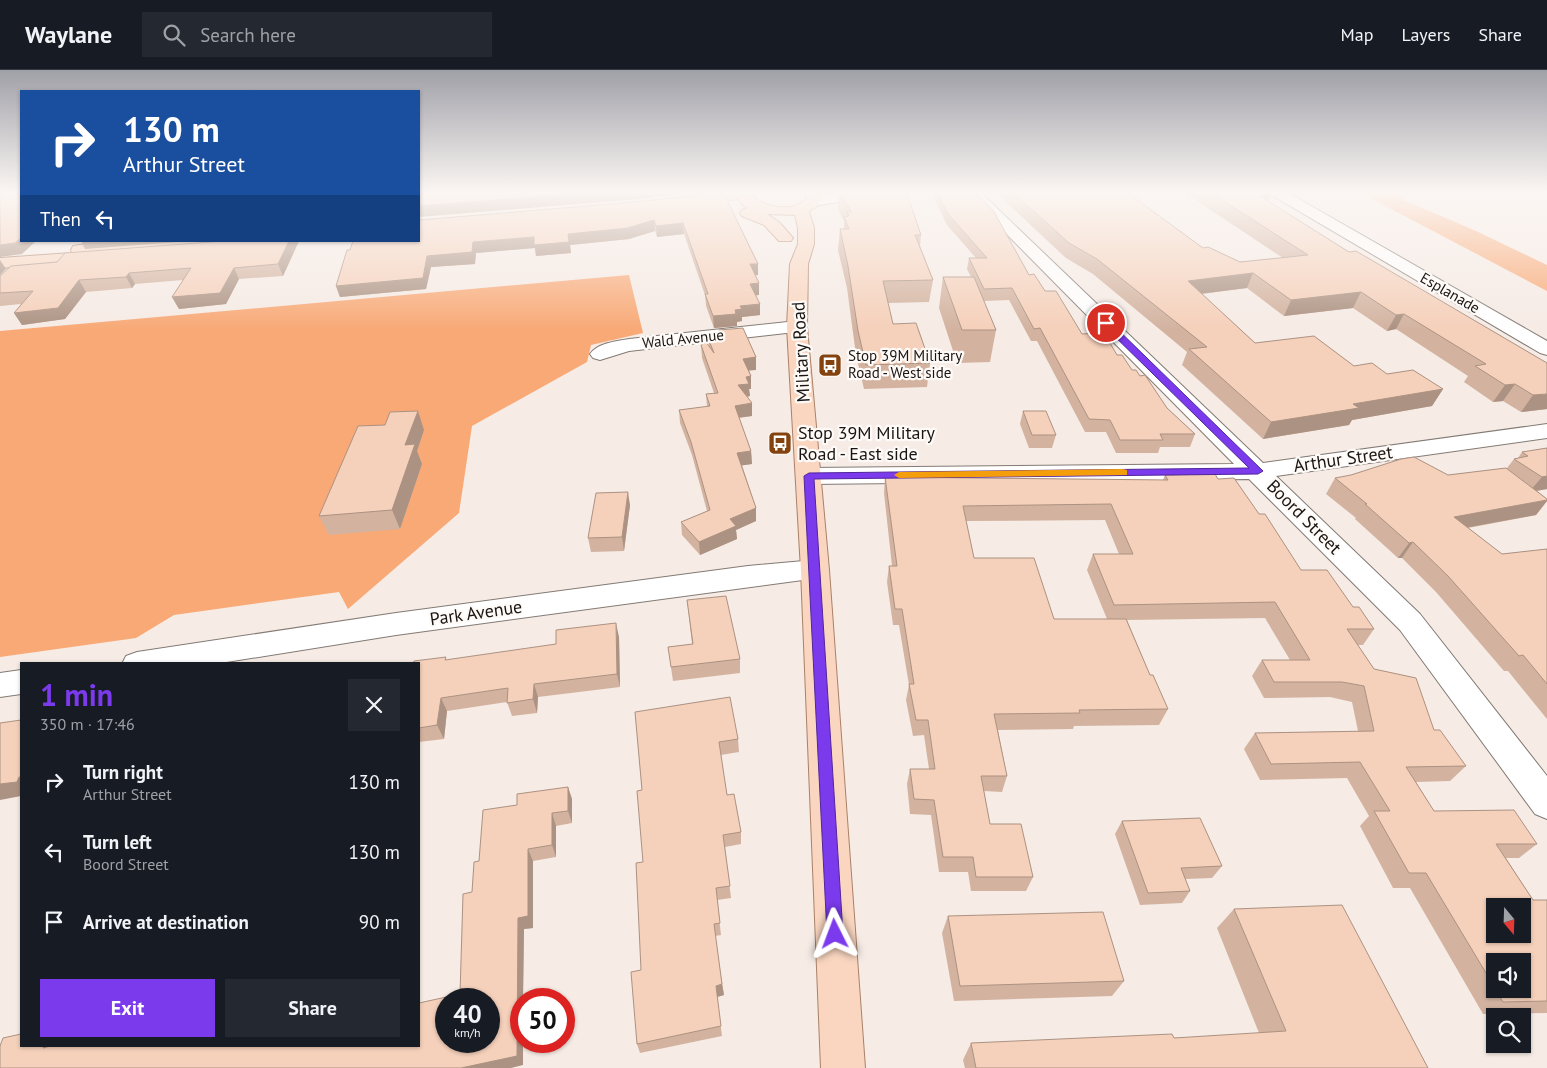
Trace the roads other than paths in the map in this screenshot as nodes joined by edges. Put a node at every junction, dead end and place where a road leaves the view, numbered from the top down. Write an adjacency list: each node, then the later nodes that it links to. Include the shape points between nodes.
1 (785, 238): 8 (main road, Military Road)
2 (806, 238): 8 (main road, Military Road)
3 (1019, 238): 13 (street, Boord Street)
4 (1355, 238): 10 (street, Esplanade)
5 (201, 244): 6 (main road); 7 (main road)
6 (0, 256)
7 (0, 263)
8 (798, 264): 9 (main road, Military Road)
9 (797, 327): 11 (street, Wald Avenue, via 629,345); 14 (main road, Military Road)
10 (1547, 350)
11 (600, 354)
12 (1547, 432): 13 (street, Arthur Street)
13 (1258, 471): 14 (street, Arthur Street); 19 (street, Boord Street, via 1410,622)
14 (809, 476): 15 (main road, Military Road)
15 (815, 570): 16 (street, Park Avenue, via 405,623); 20 (main road, Military Road)
16 (150, 662)
17 (20, 682): 18 (street)
18 (0, 685)
19 (1547, 803)
20 (843, 1068)

